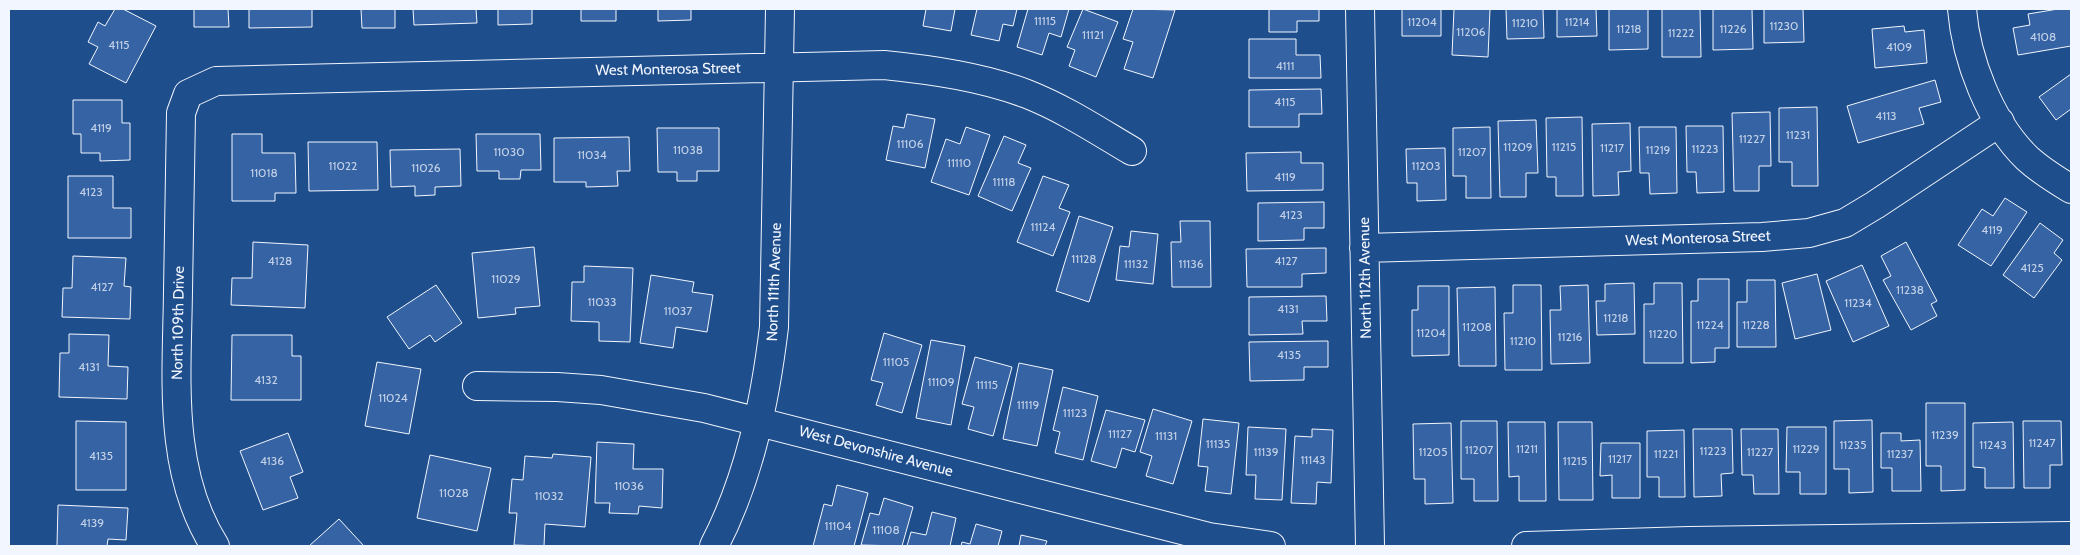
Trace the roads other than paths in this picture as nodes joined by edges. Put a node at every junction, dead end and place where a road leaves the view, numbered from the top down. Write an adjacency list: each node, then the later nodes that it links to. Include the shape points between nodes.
1 (780, 9): 4 (street, North 111th Avenue)
2 (1360, 9): 9 (street, North 112th Avenue)
3 (1962, 9): 6 (street, via 1967,46 1976,75)
4 (779, 66): 5 (street, West Monterosa Street, via 216,81); 7 (street, West Monterosa Street, via 884,65 920,68 992,82 1064,111); 11 (street, North 111th Avenue, via 774,327)
5 (188, 94): 13 (street, North 109th Drive, via 182,113 177,410 184,462)
6 (2000, 122): 8 (street, via 2027,157); 9 (street, West Monterosa Street, via 1845,224 1809,233)
7 (1132, 151)
8 (2071, 189)
9 (1364, 248): 17 (street, North 112th Avenue)
10 (477, 386): 11 (street, West Devonshire Avenue, via 601,390)
11 (758, 421): 15 (street, North 111th Avenue, via 732,506); 16 (street, West Devonshire Avenue, via 1209,537)
12 (2071, 536): 14 (street)
13 (208, 544)
14 (1689, 544): 18 (street)
15 (714, 546)
16 (1271, 546)
17 (1370, 546)
18 (1526, 546)

